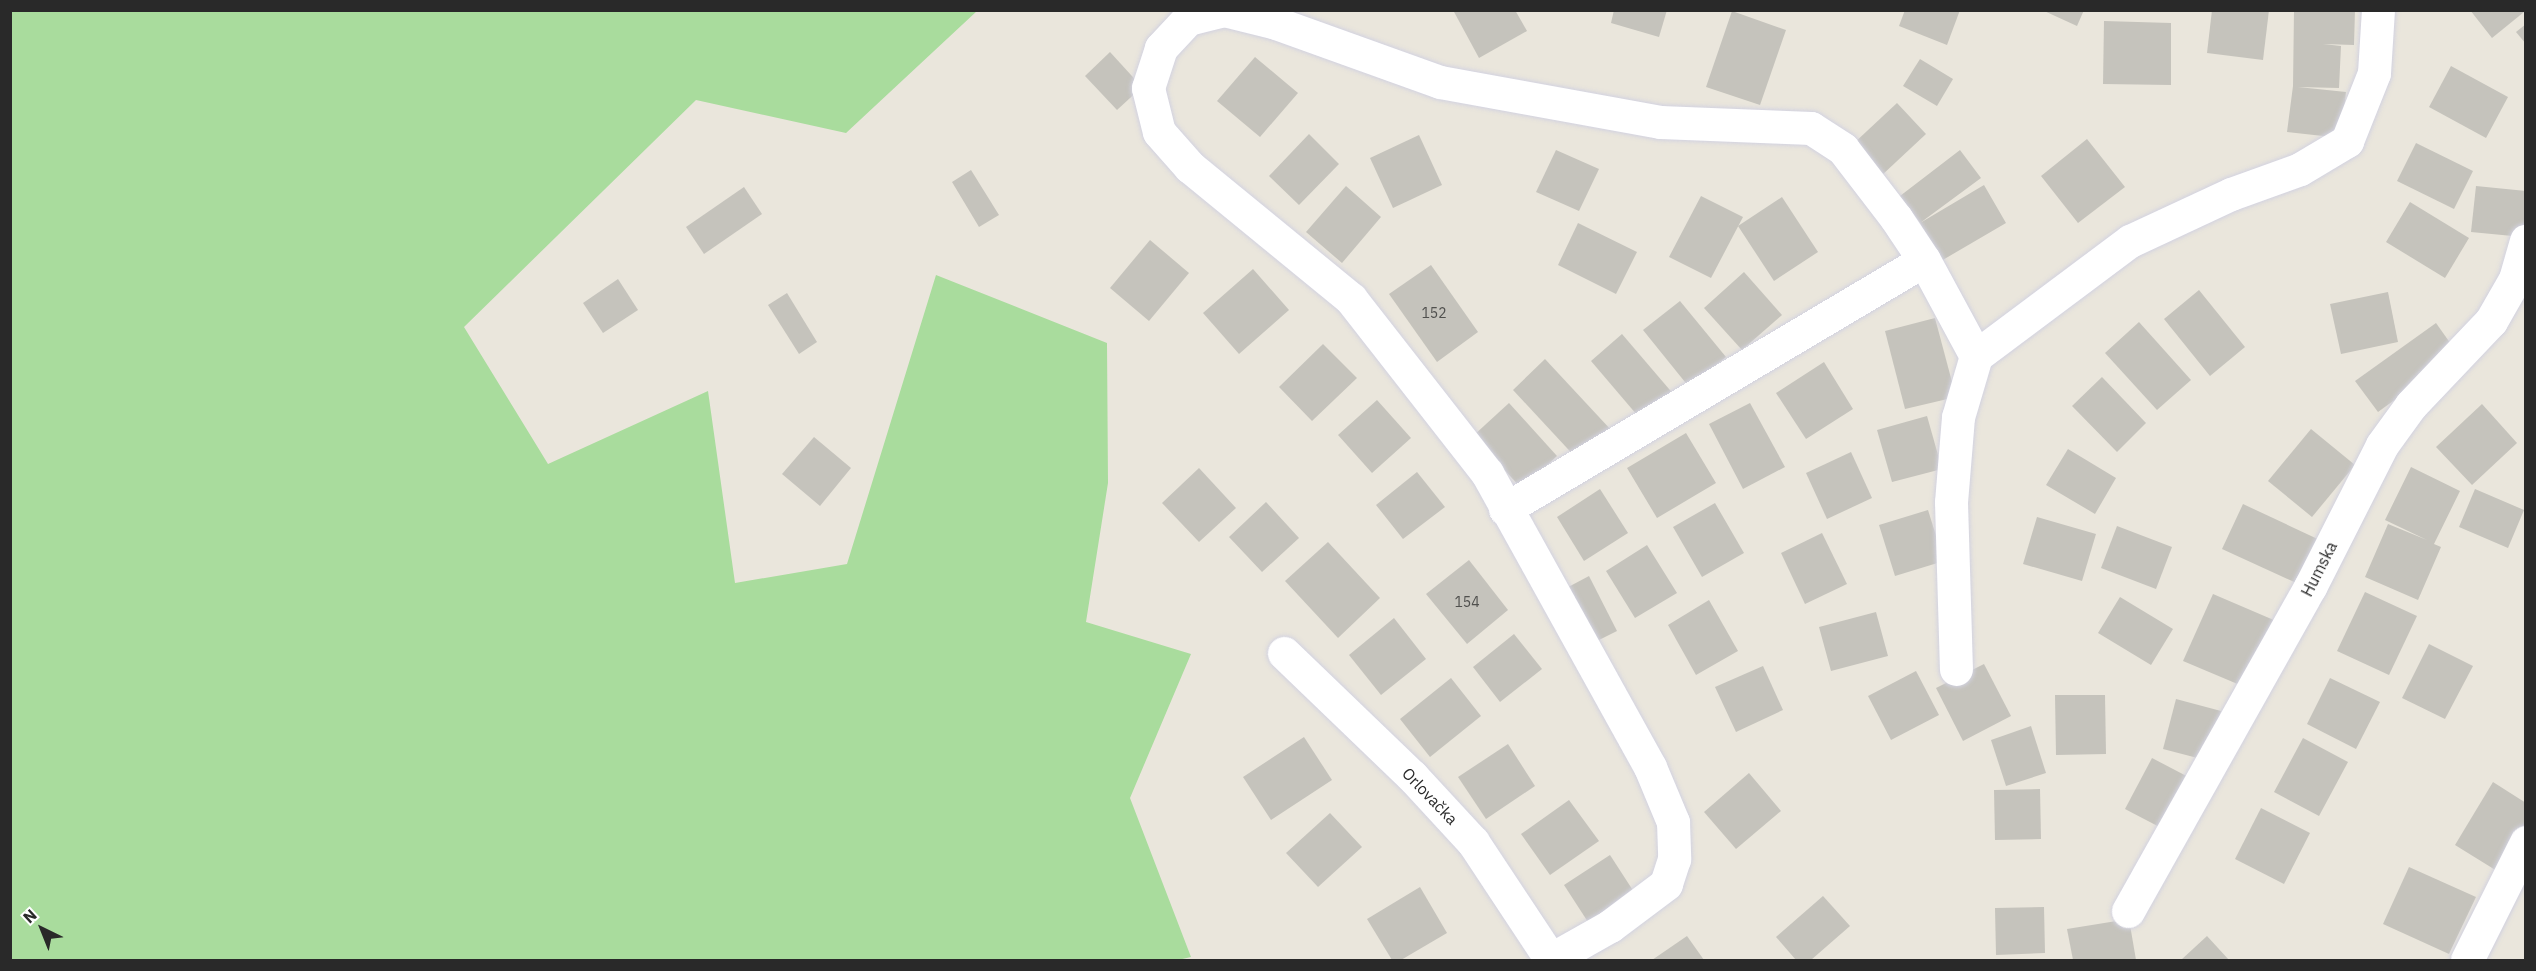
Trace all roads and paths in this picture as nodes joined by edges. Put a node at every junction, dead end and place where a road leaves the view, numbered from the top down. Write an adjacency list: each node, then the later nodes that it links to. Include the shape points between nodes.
1 (1224, 10): 4 (street, via 1276,23 1440,82 1660,122 1811,128 1843,149); 6 (street, via 1188,19 1161,48 1148,88 1159,132 1190,167 1351,299 1487,473)
2 (2378, 10): 5 (street, via 2374,73 2347,141 2300,169 2231,194 2130,241)
3 (2526, 241): 10 (street, Humska, via 2515,279 2491,321 2411,405 2382,445 2310,587)
4 (1924, 260): 5 (street); 6 (street)
5 (1976, 356): 8 (street, via 1958,417 1951,502)
6 (1505, 509): 11 (street, via 1650,767 1672,822 1674,859 1666,884 1610,926)
7 (1284, 653): 11 (street, Orlovačka, via 1412,776 1473,842)
8 (1956, 669)
9 (2526, 842): 12 (street)
10 (2128, 911)
11 (1551, 960)
12 (2467, 960)

